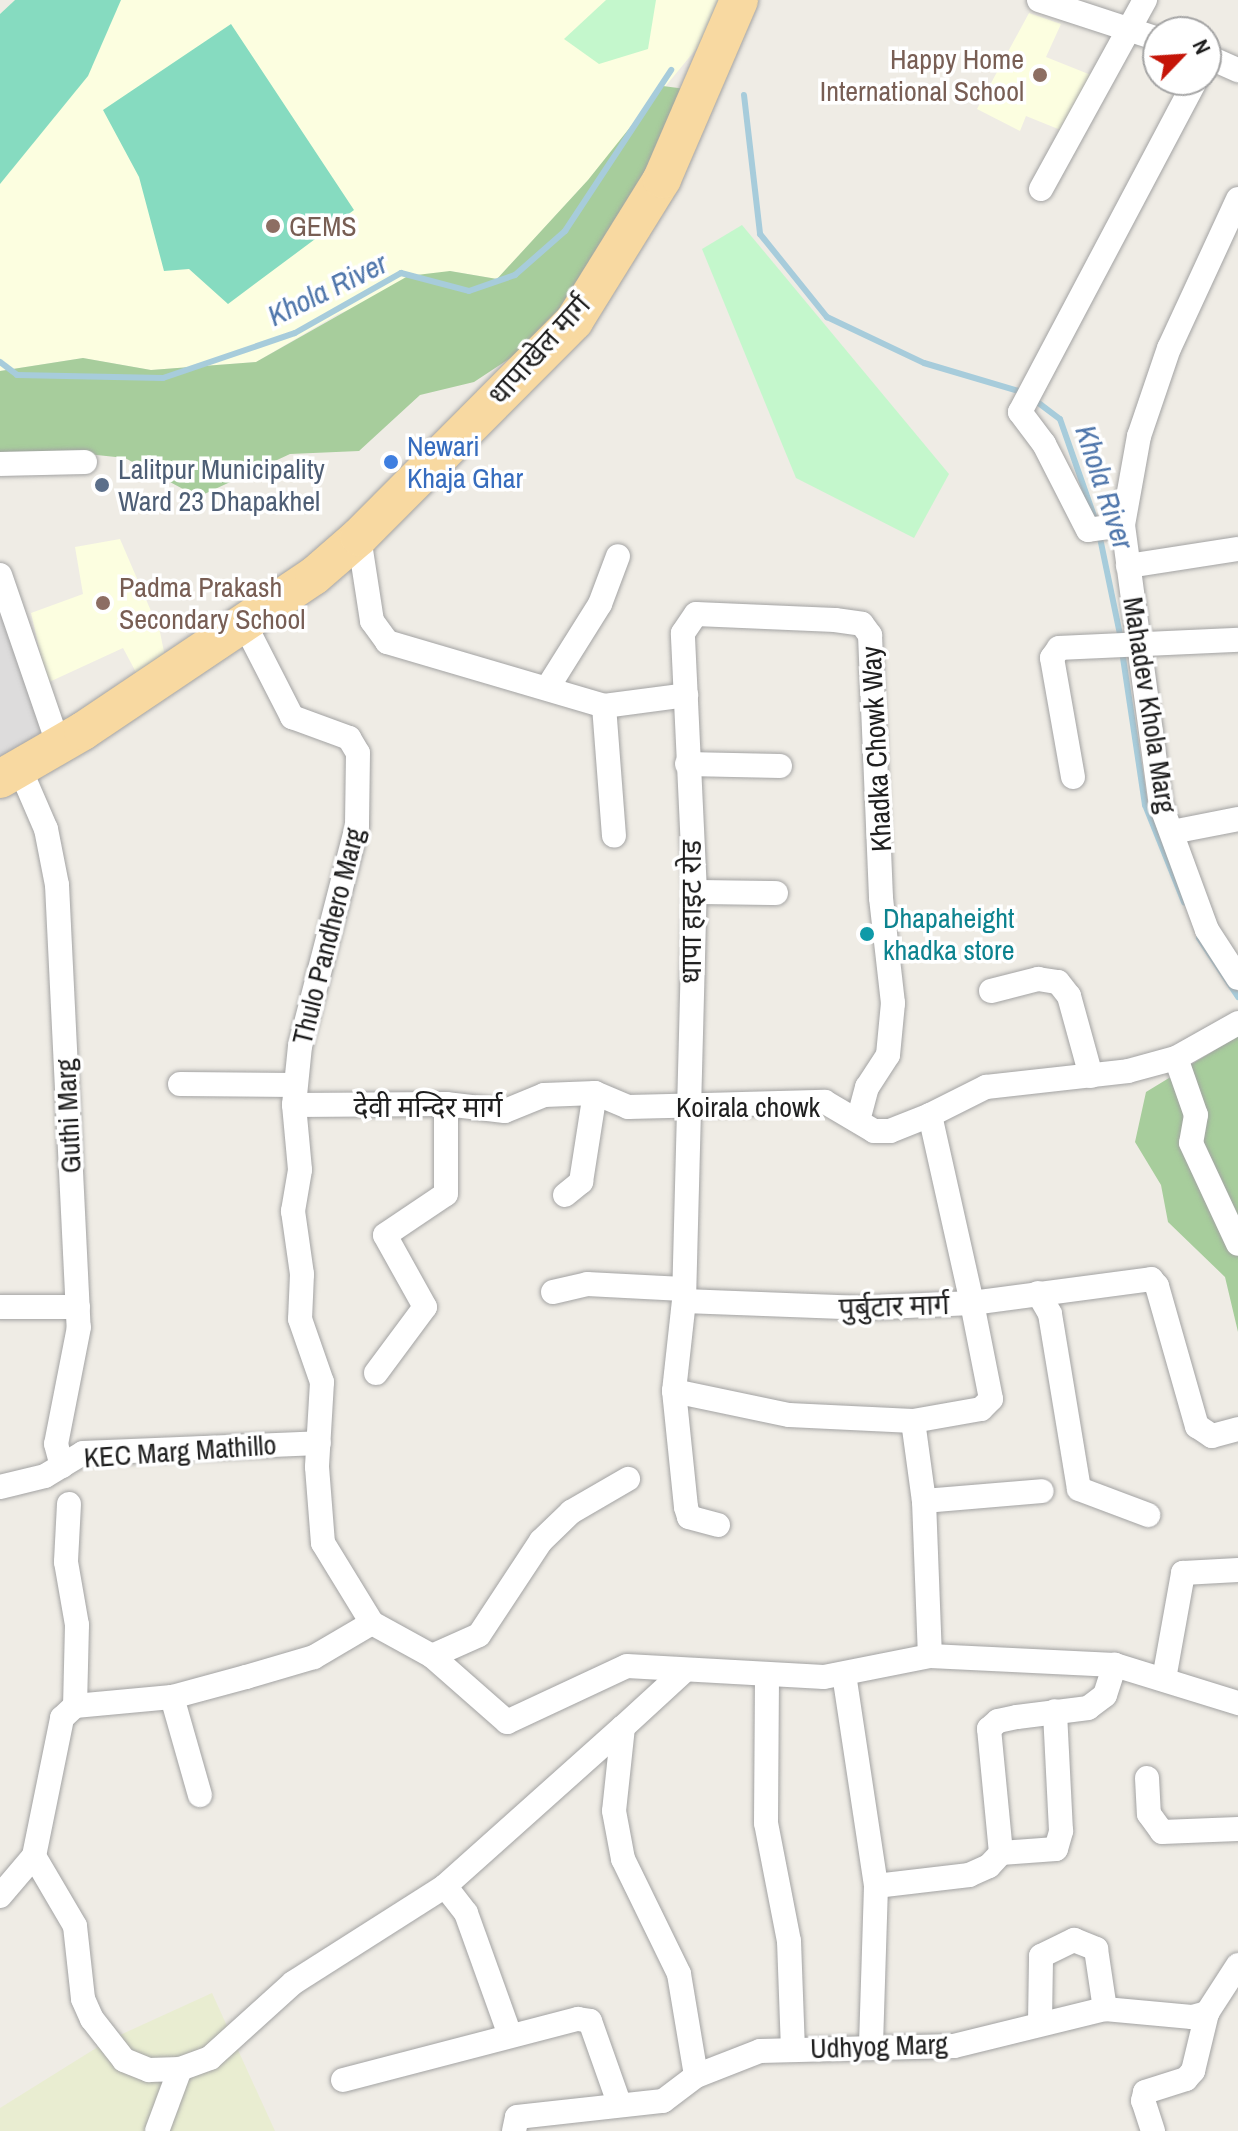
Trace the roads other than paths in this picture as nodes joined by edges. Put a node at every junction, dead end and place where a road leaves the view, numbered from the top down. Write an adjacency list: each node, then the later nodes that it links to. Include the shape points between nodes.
1 (739, 0): 12 (main road, धापाखेल मार्ग, via 662,179 574,321)
2 (1039, 0): 4 (street)
3 (1145, 0): 4 (street)
4 (1128, 30): 5 (street); 7 (street)
5 (1142, 34)
6 (1187, 96): 11 (street, via 1020,412)
7 (1041, 189)
8 (1238, 199): 11 (street, Mahadev Khola Marg, via 1164,363)
9 (85, 462): 10 (street)
10 (0, 464)
11 (1106, 527): 15 (street, Mahadev Khola Marg)
12 (359, 537): 17 (main road, धापाखेल मार्ग, via 314,576); 20 (street, via 372,621 387,642 427,658 455,660)
13 (1238, 549): 15 (street)
14 (618, 556): 20 (street, via 600,604)
15 (1128, 566): 19 (street, Mahadev Khola Marg)
16 (0, 575): 23 (street)
17 (244, 623): 23 (main road, धापाखेल मार्ग); 41 (street, Thulo Pandhero Marg, via 292,717 349,738 358,753 357,826 318,962)
18 (1238, 640): 19 (street)
19 (1126, 647): 27 (street, via 1054,653); 29 (street, Mahadev Khola Marg, via 1153,720 1161,805)
20 (548, 687): 22 (street)
21 (686, 695): 22 (street); 24 (street, धापा हाइट रोड); 45 (street, Khadka Chowk Way, via 683,633 696,614 835,620 862,624 870,635 881,898 893,1003 888,1055 867,1087)
22 (604, 706): 30 (street)
23 (59, 746): 26 (main road, धापाखेल मार्ग)
24 (687, 764): 25 (street); 31 (street, धापा हाइट रोड)
25 (780, 766)
26 (10, 774): 53 (street, Guthi Marg, via 46,829 57,885)
27 (1073, 777)
28 (1238, 819): 29 (street)
29 (1172, 832): 33 (street, Mahadev Khola Marg, via 1207,930)
30 (614, 836)
31 (695, 892): 32 (street); 43 (street, धापा हाइट रोड)
32 (776, 893)
33 (1238, 978)
34 (991, 991): 37 (street, via 1038,979 1058,982 1069,996)
35 (1234, 1025): 36 (street, Koirala chowk)
36 (1176, 1058): 37 (street, Koirala chowk); 47 (street, via 1196,1115 1191,1143)
37 (1091, 1076): 44 (street, Koirala chowk, via 986,1087)
38 (180, 1084): 41 (street, देवी मन्दिर मार्ग)
39 (560, 1092): 40 (street, Koirala chowk); 42 (street, देवी मन्दिर मार्ग, via 505,1111)
40 (595, 1093): 43 (street, Koirala chowk, via 619,1106); 46 (street, via 581,1182)
41 (294, 1095): 42 (street, देवी मन्दिर मार्ग); 58 (street, Thulo Pandhero Marg, via 300,1170 293,1211 302,1274 300,1319 322,1382)
42 (446, 1104): 54 (street, via 446,1194 385,1231 425,1307)
43 (691, 1108): 45 (street, Koirala chowk, via 825,1102); 50 (street, धापा हाइट रोड)
44 (930, 1115): 45 (street, Koirala chowk, via 890,1131 874,1131); 51 (street)
45 (858, 1121)
46 (565, 1195)
47 (1238, 1244)
48 (553, 1292): 50 (street, पुर्बुटार मार्ग, via 587,1284)
49 (1038, 1293): 51 (street); 57 (street, via 1151,1279 1197,1426 1212,1436); 65 (street, via 1050,1314 1077,1485 1083,1492)
50 (683, 1295): 51 (street, पुर्बुटार मार्ग, via 863,1308); 55 (street, धापा हाइट रोड)
51 (972, 1303): 56 (street, पुर्बुटार मार्ग, via 991,1399 981,1409)
52 (0, 1307): 53 (street)
53 (78, 1307): 59 (street, Guthi Marg, via 74,1374 56,1444)
54 (376, 1373)
55 (674, 1391): 56 (street, via 789,1415); 66 (street, धापा हाइट रोड, via 689,1517)
56 (913, 1421): 63 (street)
57 (1238, 1429)
58 (319, 1443): 59 (street, KEC Marg Mathillo, via 83,1453); 68 (street, Thulo Pandhero Marg, via 323,1543)
59 (62, 1466): 61 (street, KEC Marg Mathillo, via 45,1476)
60 (628, 1479): 69 (street, via 571,1512 541,1541 479,1635)
61 (0, 1487)
62 (1042, 1491): 63 (street)
63 (924, 1501): 70 (street)
64 (69, 1504): 78 (street, via 66,1562 77,1625)
65 (1148, 1515)
66 (718, 1525)
67 (1238, 1570): 75 (street, via 1183,1573)
68 (372, 1623): 69 (street); 76 (street, via 314,1657)
69 (432, 1656): 72 (street, via 507,1722 612,1669)
70 (930, 1656): 71 (street); 73 (street)
71 (1115, 1665): 75 (street); 79 (street, via 1105,1695 1088,1708)
72 (682, 1673): 74 (street); 80 (street)
73 (844, 1674): 74 (street); 87 (street)
74 (771, 1678): 95 (street, via 766,1823 789,1941)
75 (1164, 1679): 77 (street)
76 (172, 1697): 78 (street); 82 (street)
77 (1238, 1703)
78 (75, 1706): 85 (street, via 62,1718 54,1746)
79 (1055, 1711): 84 (street, via 1061,1831 1056,1849); 84 (street, via 998,1721 989,1729)
80 (623, 1727): 86 (street); 97 (street, via 614,1811 617,1837 679,1974)
81 (1147, 1778): 83 (street, via 1149,1814 1162,1832)
82 (200, 1795)
83 (1238, 1829)
84 (1001, 1853): 87 (street, via 969,1875)
85 (34, 1856): 88 (street); 96 (street, via 75,1926 83,1999 92,2019 124,2060 149,2070)
86 (445, 1886): 93 (street, via 466,1913); 96 (street, via 293,1983 210,2058)
87 (876, 1886): 94 (street)
88 (0, 1896)
89 (1238, 1965): 91 (street)
90 (1105, 2009): 91 (street, Udhyog Marg, via 1192,2017); 92 (street, Udhyog Marg); 92 (street, via 1096,1949 1074,1940 1041,1956)
91 (1207, 2013): 102 (street, via 1193,2071 1186,2079 1145,2092)
92 (1040, 2023): 94 (street, Udhyog Marg, via 954,2046 899,2051)
93 (510, 2035): 98 (street); 99 (street, via 578,2019 590,2021)
94 (871, 2047): 95 (street, Udhyog Marg)
95 (793, 2049): 97 (street, Udhyog Marg, via 760,2051)
96 (180, 2069): 100 (street)
97 (696, 2076): 99 (street, Udhyog Marg, via 663,2101)
98 (343, 2080)
99 (619, 2103): 101 (street, Udhyog Marg, via 517,2117)
100 (157, 2131)
101 (514, 2131)
102 (1153, 2131)

